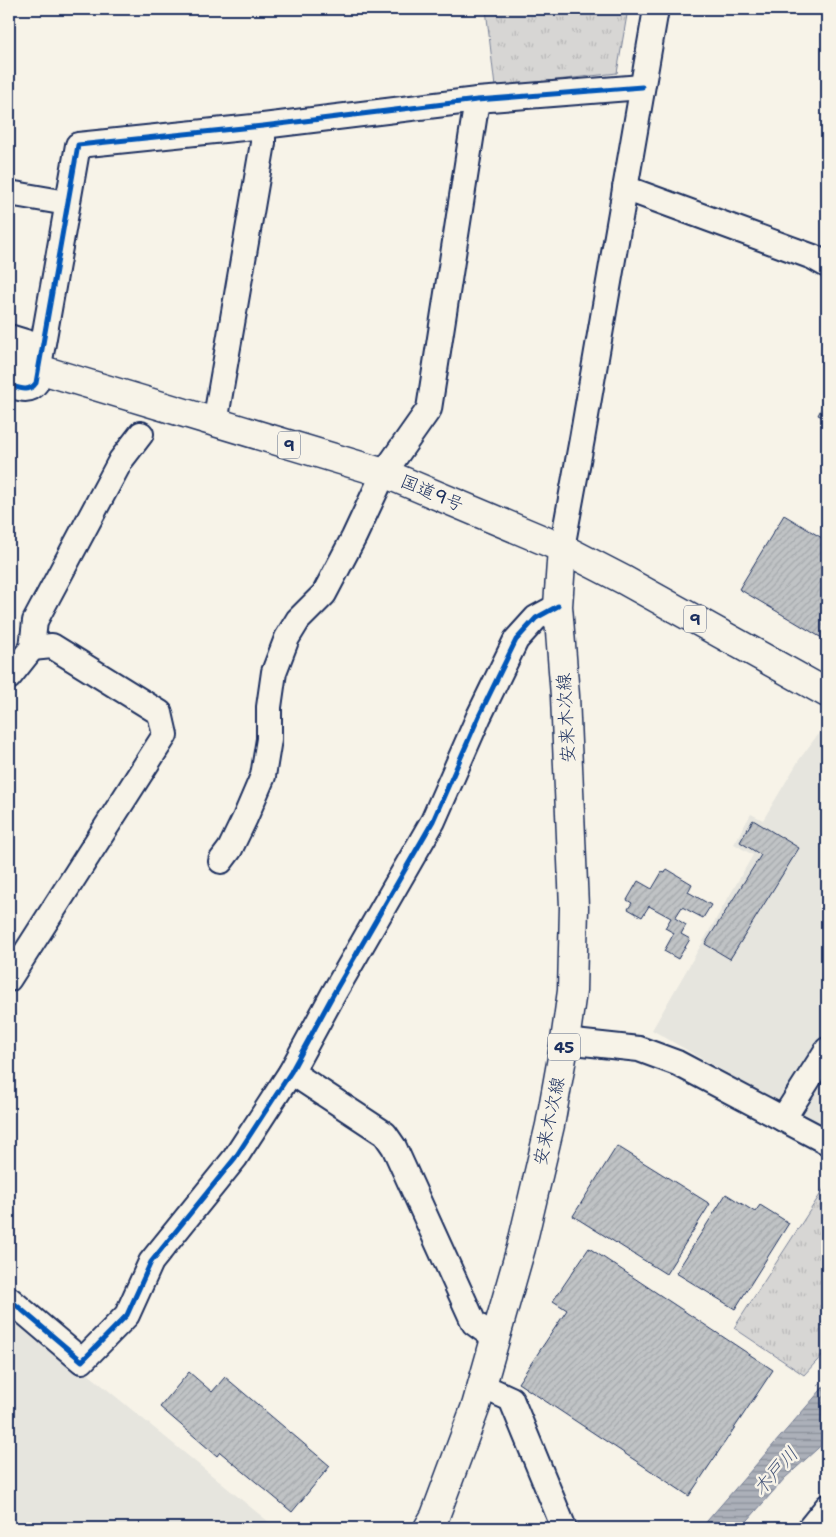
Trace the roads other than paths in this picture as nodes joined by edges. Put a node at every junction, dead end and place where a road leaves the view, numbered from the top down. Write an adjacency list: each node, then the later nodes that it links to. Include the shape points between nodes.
1 (656, 9): 2 (street)
2 (642, 87): 3 (street); 5 (street)
3 (477, 100): 4 (street); 15 (street, via 429,409)
4 (263, 126): 7 (street, via 78,145); 13 (street, via 263,143)
5 (625, 188): 8 (street); 16 (street)
6 (9, 193): 7 (street)
7 (68, 203): 10 (street)
8 (827, 265)
9 (9, 337): 10 (street)
10 (41, 358): 11 (main road, 国道9号 / 9); 12 (street, via 36,383 29,389); 13 (main road, 国道9号 / 9)
11 (9, 360)
12 (9, 385)
13 (215, 423): 15 (main road, 国道9号 / 9)
14 (141, 434): 18 (street, via 121,460 35,620)
15 (384, 473): 16 (main road, 国道9号 / 9); 21 (street, via 324,594 298,620 287,638 274,672 263,776 230,849)
16 (562, 548): 17 (main road, 安来木次線 / 45); 20 (main road, 国道9号 / 9)
17 (558, 606): 23 (main road, 安来木次線 / 45, via 566,696 574,907 572,990); 25 (street, via 536,618 516,640 432,821)
18 (32, 648): 19 (street); 22 (street, via 52,646 160,713 165,735)
19 (9, 677)
20 (827, 694)
21 (221, 861)
22 (9, 979)
23 (565, 1041): 26 (street, via 639,1049 677,1064); 29 (main road, 安来木次線 / 45, via 524,1238)
24 (827, 1050): 26 (street)
25 (291, 1072): 28 (street, via 235,1158 152,1262 127,1315 82,1361); 29 (street, via 385,1134 474,1323)
26 (783, 1119): 27 (street)
27 (827, 1142)
28 (9, 1299)
29 (496, 1339): 30 (main road, 安来木次線 / 45)
30 (482, 1386): 32 (main road, 安来木次線 / 45); 33 (street, via 511,1399)
31 (827, 1507): 34 (street)
32 (428, 1528)
33 (564, 1528)
34 (810, 1528)

